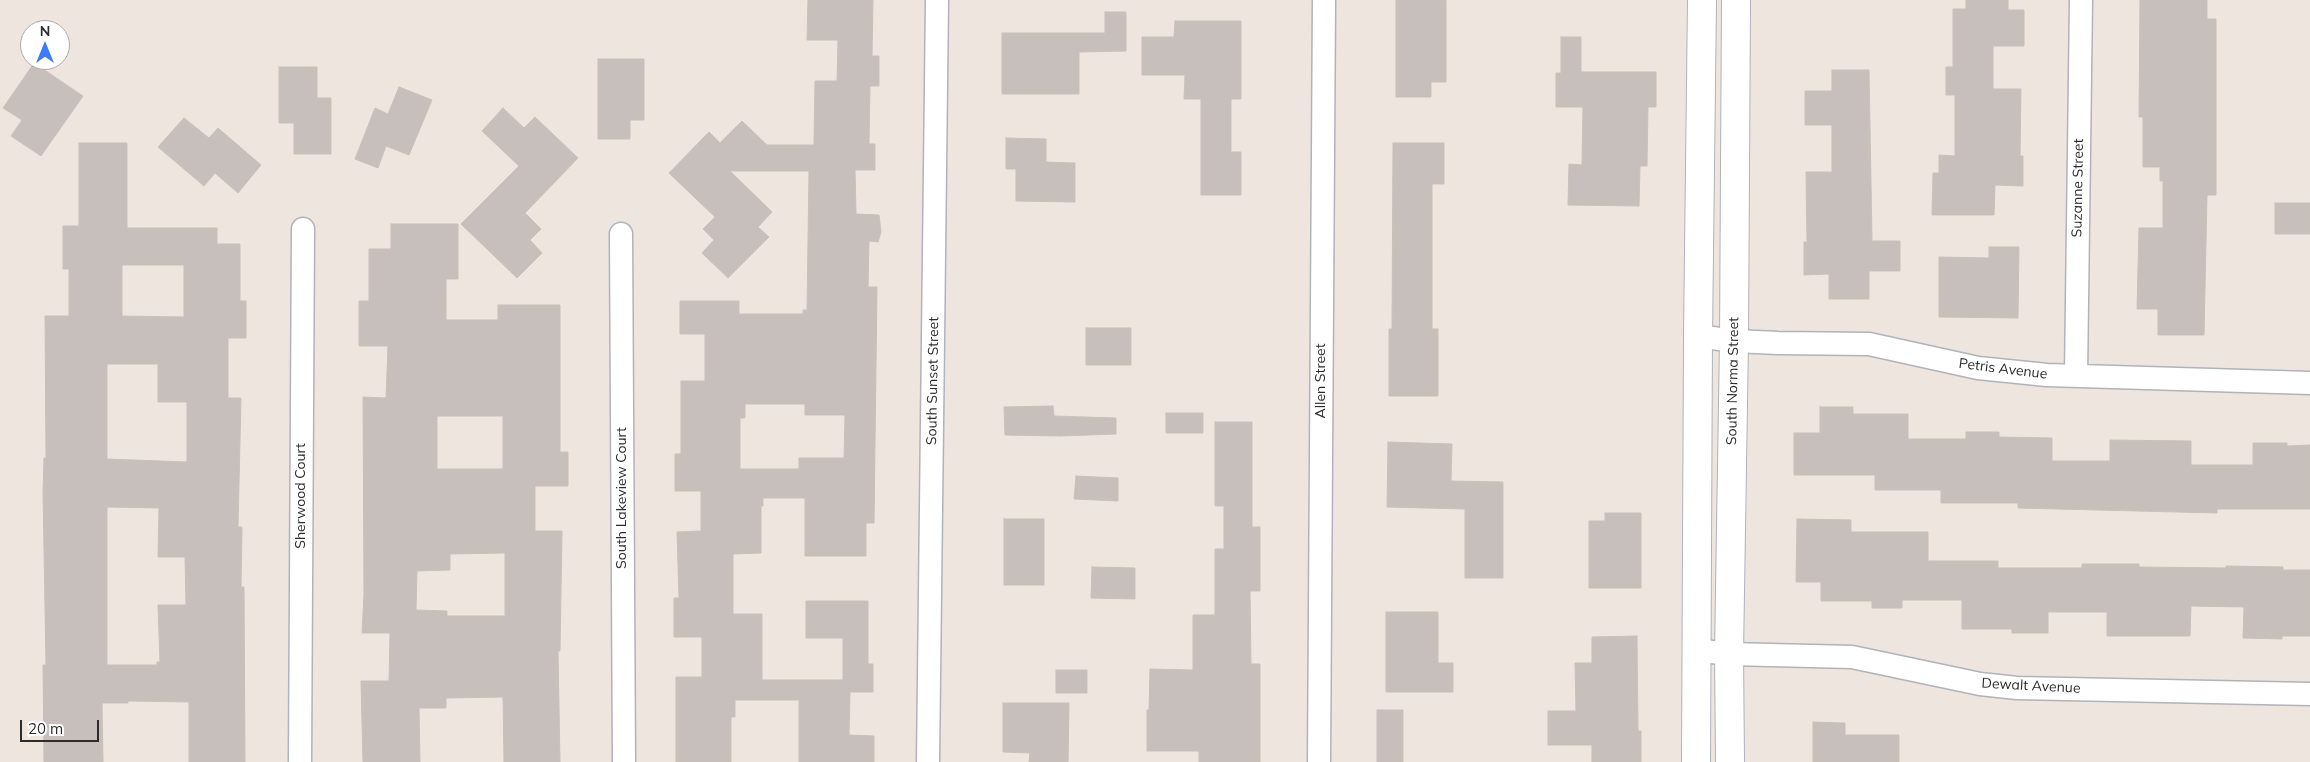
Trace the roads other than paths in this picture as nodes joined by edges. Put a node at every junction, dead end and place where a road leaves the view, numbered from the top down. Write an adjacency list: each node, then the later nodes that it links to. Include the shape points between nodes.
1 (938, 0): 17 (street, South Sunset Street)
2 (1324, 0): 18 (street, Allen Street)
3 (1702, 0): 8 (street)
4 (1736, 0): 9 (street, South Norma Street)
5 (2081, 0): 10 (street, Suzanne Street)
6 (302, 229): 15 (street, Sherwood Court)
7 (621, 234): 16 (street, South Lakeview Court)
8 (1698, 336): 9 (street, Petris Avenue); 12 (street)
9 (1734, 341): 10 (street, Petris Avenue, via 1870,344 1978,368); 13 (street, South Norma Street)
10 (2076, 376): 11 (street, Petris Avenue)
11 (2310, 383)
12 (1695, 650): 13 (street, Dewalt Avenue); 19 (street)
13 (1729, 654): 14 (street, Dewalt Avenue, via 1852,657 1980,684 2017,688); 20 (street, South Norma Street)
14 (2310, 694)
15 (300, 762)
16 (624, 762)
17 (928, 762)
18 (1319, 762)
19 (1696, 762)
20 (1730, 762)

